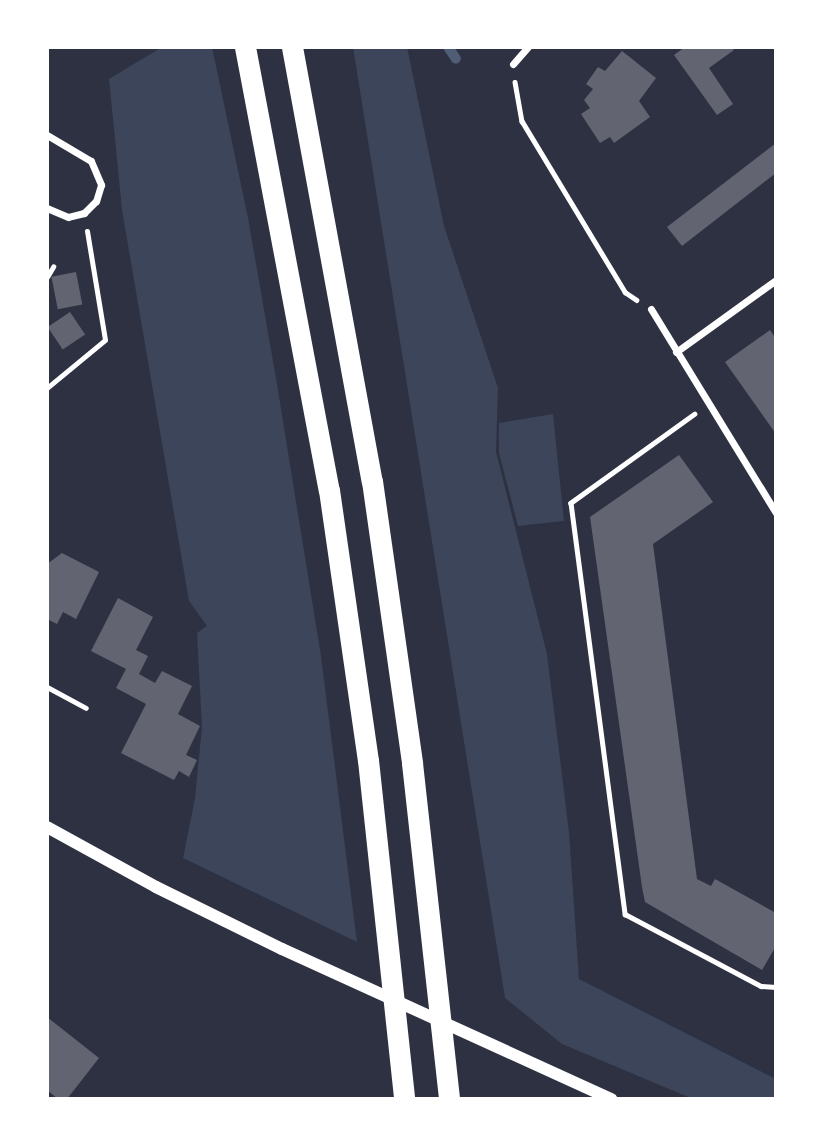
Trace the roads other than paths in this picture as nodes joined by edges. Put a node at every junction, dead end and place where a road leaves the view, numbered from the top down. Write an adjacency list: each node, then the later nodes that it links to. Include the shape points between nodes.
1 (245, 47): 14 (highway, via 329,490 368,760)
2 (292, 47): 15 (highway, via 372,481 412,763)
3 (528, 47): 4 (street)
4 (513, 64)
5 (47, 135): 6 (street, via 91,160 100,176 100,193 84,213 68,217)
6 (47, 208)
7 (776, 279): 9 (street)
8 (651, 309): 9 (street)
9 (676, 352): 10 (street)
10 (776, 513)
11 (47, 687): 12 (lane)
12 (86, 708)
13 (47, 827): 16 (street, via 282,949)
14 (404, 1099)
15 (449, 1099)
16 (611, 1099)

